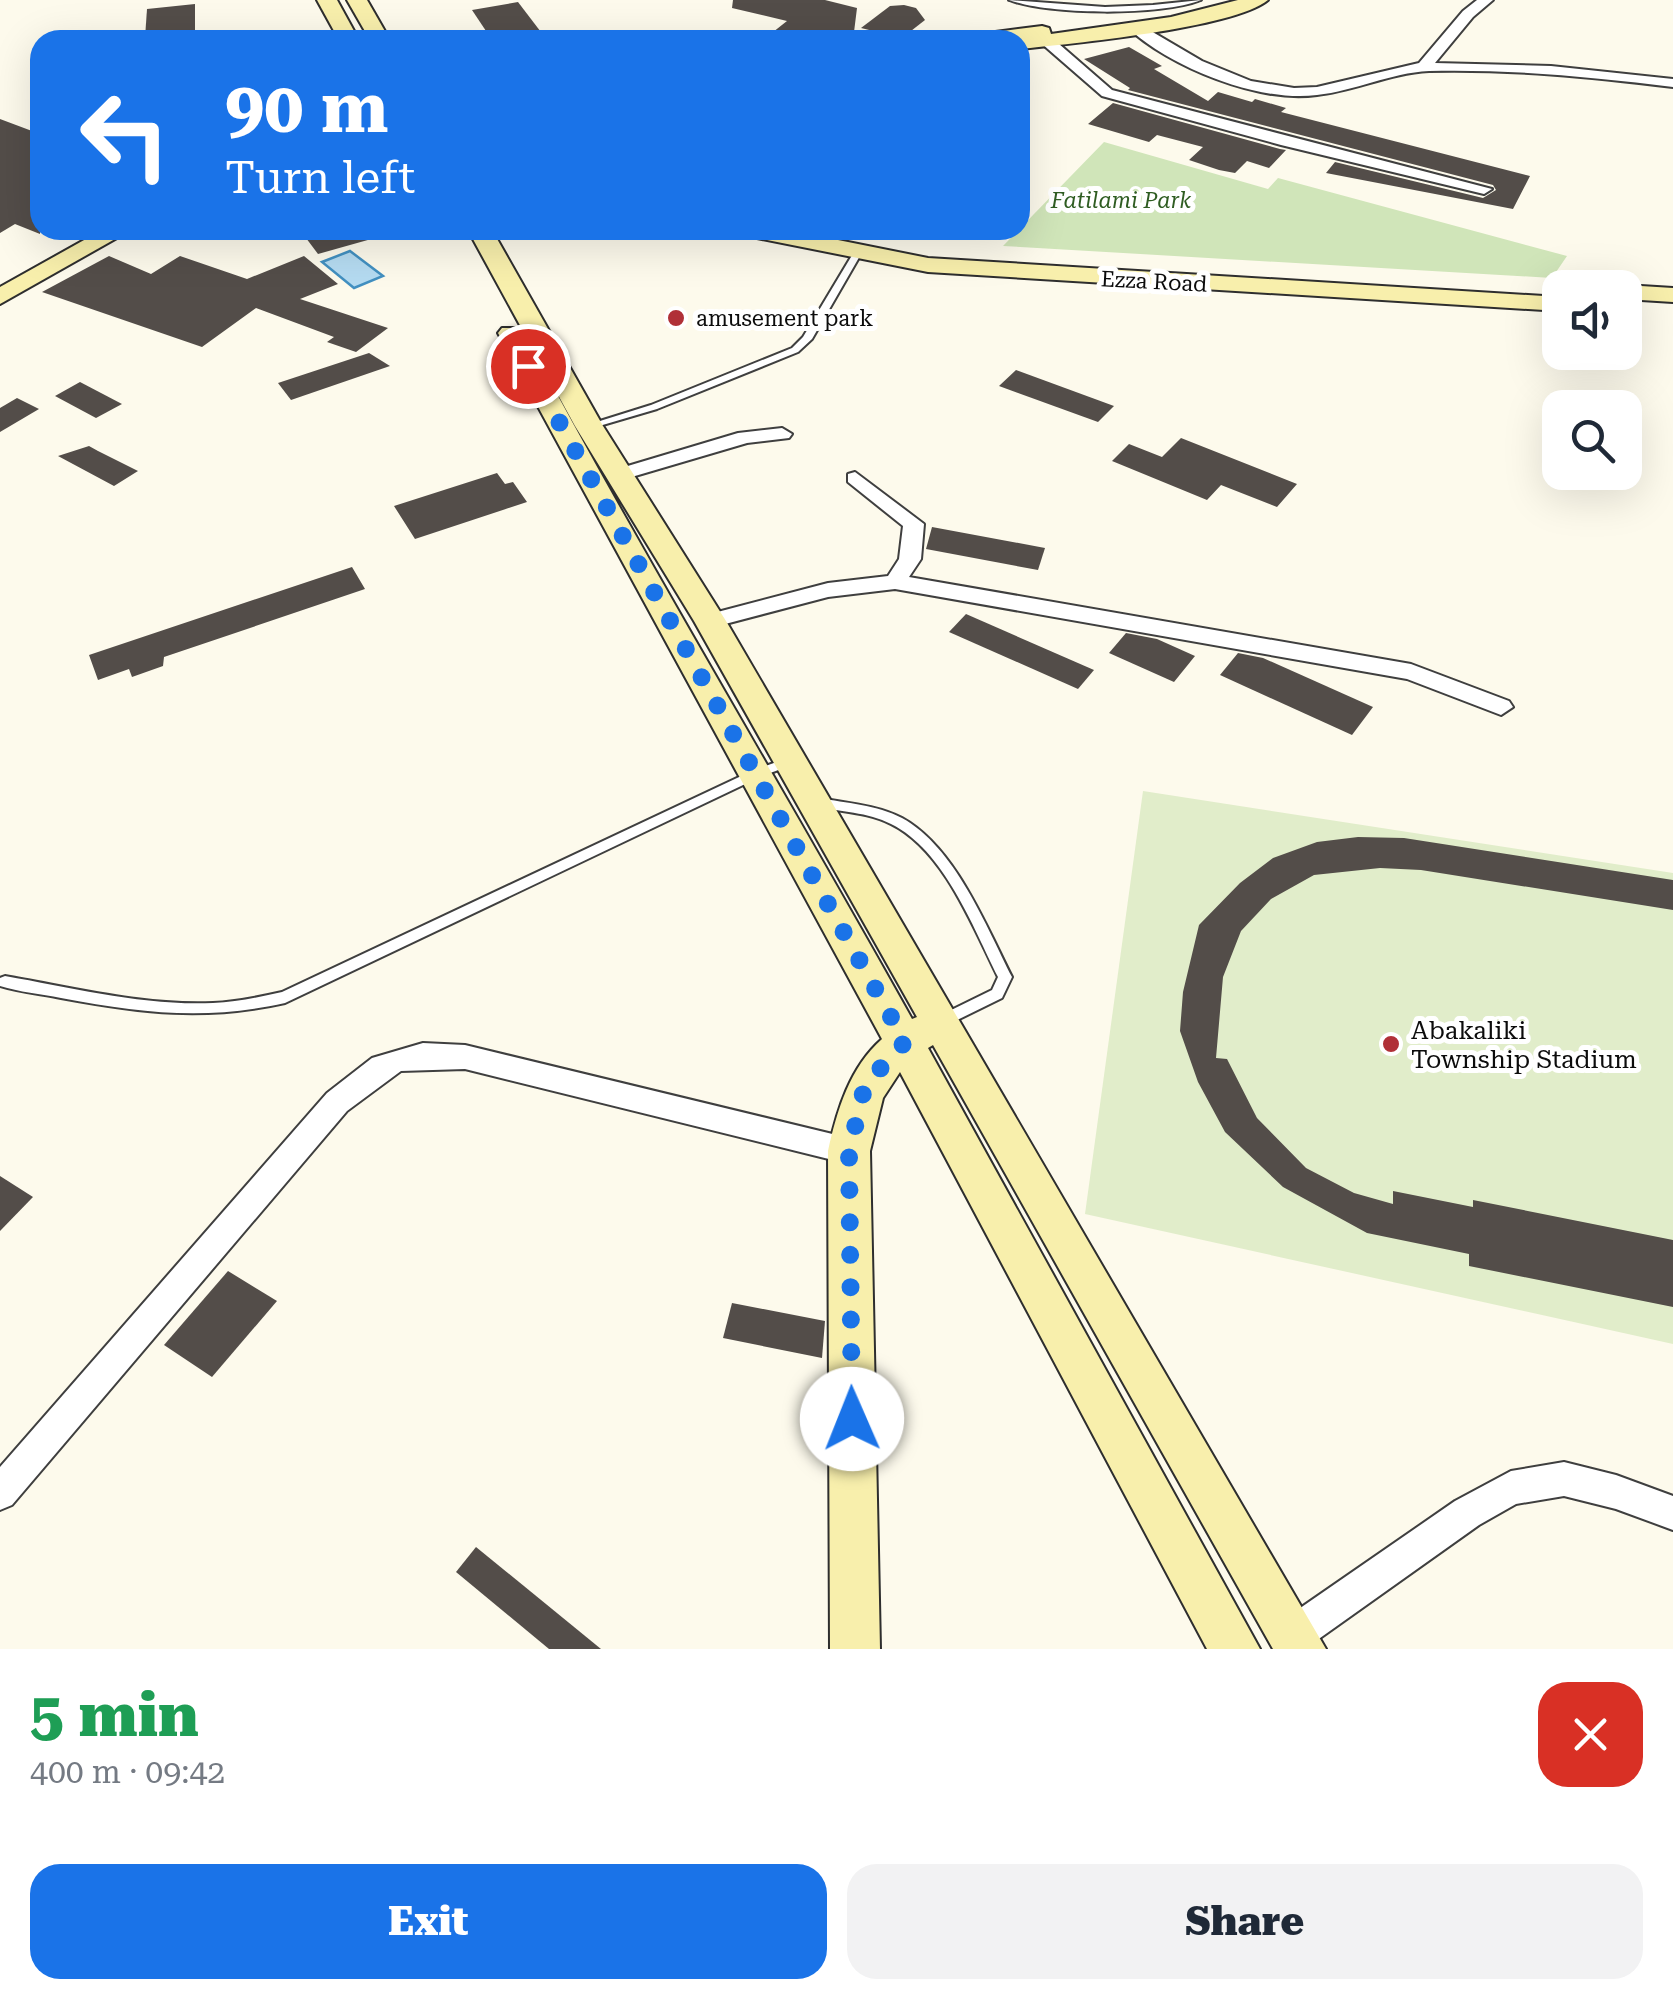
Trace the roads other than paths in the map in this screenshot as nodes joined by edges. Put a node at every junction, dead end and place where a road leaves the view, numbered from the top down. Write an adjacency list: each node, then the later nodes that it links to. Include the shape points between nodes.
1 (327, 0): 8 (main road)
2 (357, 0): 9 (main road)
3 (1012, 0): 4 (lane, via 1142,7)
4 (1198, 0)
5 (1258, 0): 7 (main road)
6 (1486, 0): 13 (street)
7 (1126, 28): 10 (main road); 11 (main road); 13 (street, via 1274,92 1317,91)
8 (344, 30)
9 (374, 30)
10 (1030, 34)
11 (1046, 40): 12 (main road); 15 (street, via 1107,93)
12 (1030, 41)
13 (1424, 67): 14 (street, via 1576,70)
14 (1673, 83)
15 (1484, 189)
16 (102, 240): 26 (main road)
17 (462, 240): 37 (main road, via 564,434)
18 (486, 240): 30 (main road)
19 (796, 240): 21 (main road, Ezza Road)
20 (877, 240): 22 (main road, Ezza Road)
21 (858, 254): 22 (main road, Ezza Road); 30 (lane, via 795,350)
22 (1004, 264): 23 (main road, Ezza Road); 27 (main road, Ezza Road)
23 (1542, 287)
24 (1642, 293): 25 (main road)
25 (1673, 295)
26 (0, 297)
27 (1542, 303)
28 (1642, 309): 29 (main road)
29 (1673, 310)
30 (589, 426): 32 (main road)
31 (782, 434): 32 (street, via 746,437)
32 (618, 475): 35 (main road)
33 (855, 478): 34 (street, via 914,524 910,559)
34 (896, 582): 35 (street, via 828,590); 36 (street, via 1411,672)
35 (710, 621): 37 (main road)
36 (1501, 707)
37 (774, 767): 38 (main road); 39 (lane, via 285,997 246,1009 189,1012); 40 (main road)
38 (811, 802): 40 (main road); 40 (lane, via 898,821 924,841 1006,977 997,994)
39 (5, 982)
40 (923, 1032): 41 (main road, via 865,1085); 44 (main road); 46 (main road)
41 (849, 1152): 42 (street, via 465,1057 418,1053 376,1067 337,1102); 45 (main road)
42 (0, 1493)
43 (1673, 1513): 44 (street, via 1564,1479 1511,1488 1467,1513)
44 (1297, 1642)
45 (855, 1649)
46 (1234, 1649)

